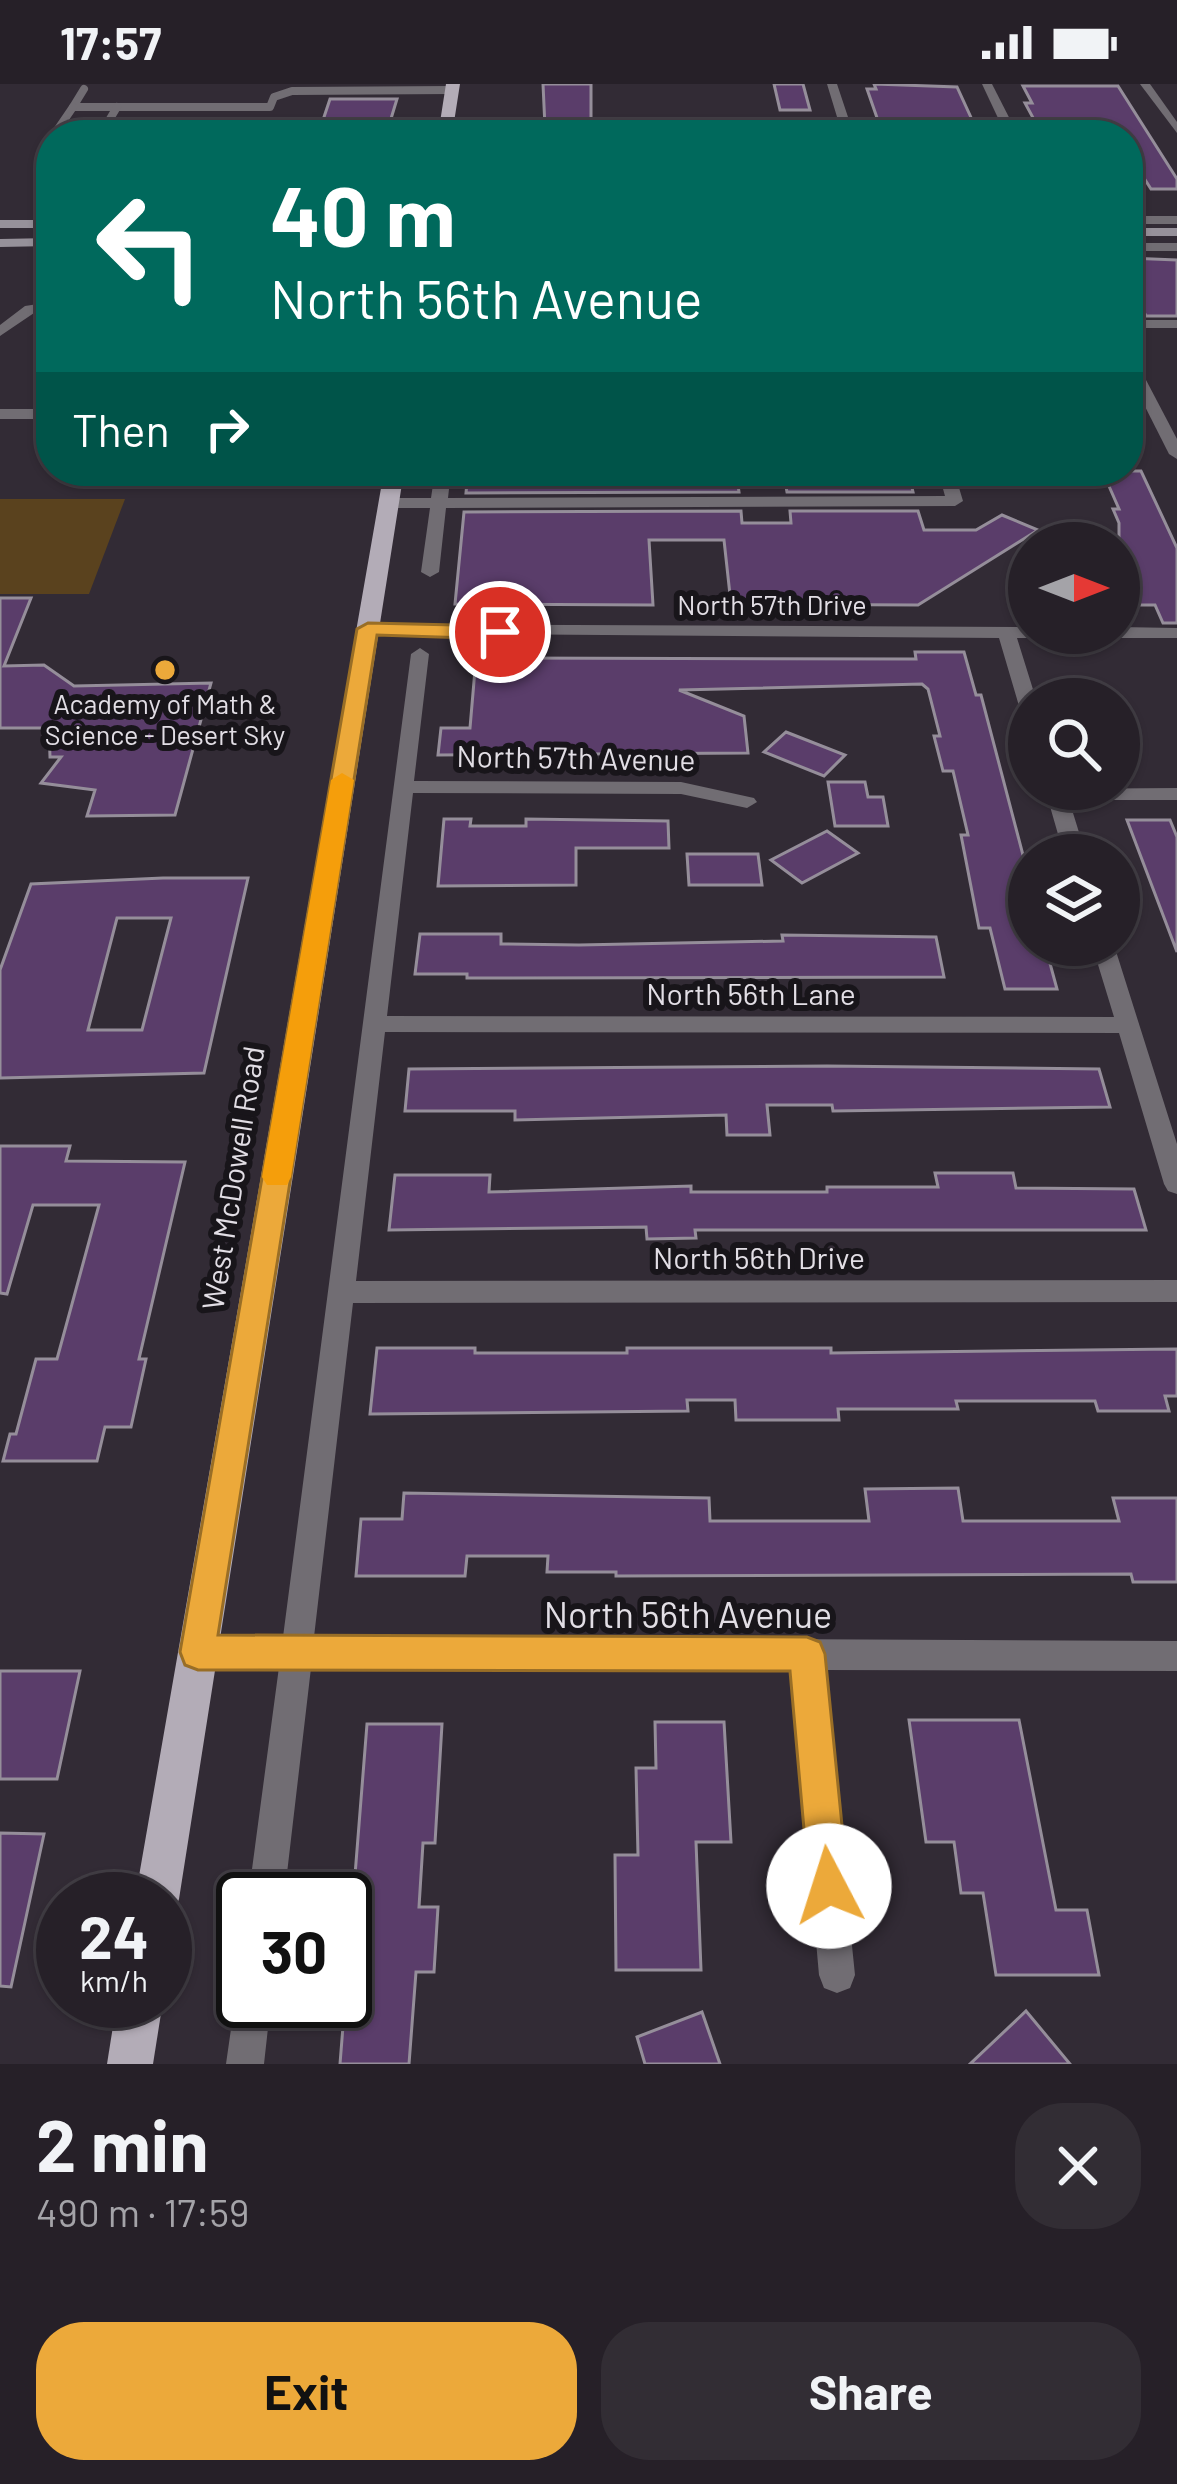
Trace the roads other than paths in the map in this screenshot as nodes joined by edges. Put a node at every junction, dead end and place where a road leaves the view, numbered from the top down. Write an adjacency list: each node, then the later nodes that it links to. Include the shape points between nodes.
1 (832, 84): 12 (street)
2 (987, 84): 13 (street)
3 (1144, 84): 14 (street)
4 (408, 87): 5 (lane); 8 (lane, via 292,91 270,107)
5 (452, 87): 11 (main road)
6 (84, 89): 7 (lane)
7 (73, 107): 8 (lane); 9 (lane)
8 (116, 107): 10 (lane)
9 (64, 120)
10 (109, 120)
11 (447, 120)
12 (843, 120)
13 (1005, 120)
14 (1177, 130)
15 (1143, 220): 16 (street)
16 (1177, 220)
17 (0, 224): 18 (main road)
18 (36, 224)
19 (1143, 232): 20 (main road)
20 (1177, 232)
21 (36, 242): 22 (main road)
22 (0, 243)
23 (1143, 247): 24 (street)
24 (1177, 247)
25 (36, 308): 28 (street)
26 (1143, 324): 27 (street)
27 (1177, 324)
28 (0, 332)
29 (1143, 388): 32 (street)
30 (0, 414): 31 (street)
31 (36, 414)
32 (1177, 454)
33 (392, 486): 37 (main road, West McDowell Road)
34 (441, 486): 36 (street)
35 (950, 486): 36 (street, via 955,501)
36 (439, 501): 37 (street); 38 (street)
37 (389, 502): 39 (main road, West McDowell Road)
38 (430, 572)
39 (368, 629): 40 (street, North 57th Drive); 54 (main road, West McDowell Road)
40 (1007, 633): 41 (street, North 57th Drive); 43 (street)
41 (1177, 633)
42 (420, 655): 44 (street)
43 (1021, 678)
44 (404, 788): 47 (street, North 57th Avenue, via 681,788); 49 (street)
45 (1140, 793): 46 (street)
46 (1177, 794)
47 (747, 802)
48 (1110, 966): 50 (street)
49 (374, 1024): 50 (street, North 56th Lane); 53 (street)
50 (1128, 1025): 51 (street)
51 (1177, 1184)
52 (1177, 1291): 53 (street, North 56th Drive)
53 (341, 1292): 55 (street)
54 (198, 1652): 55 (street, North 56th Avenue); 58 (main road, West McDowell Road)
55 (296, 1652): 56 (street, North 56th Avenue); 59 (street)
56 (807, 1654): 57 (street, North 56th Avenue); 60 (street)
57 (1177, 1656)
58 (161, 1872)
59 (269, 1872)
60 (837, 1975)
61 (136, 2028): 63 (main road)
62 (250, 2028): 64 (street)
63 (130, 2064)
64 (245, 2064)

